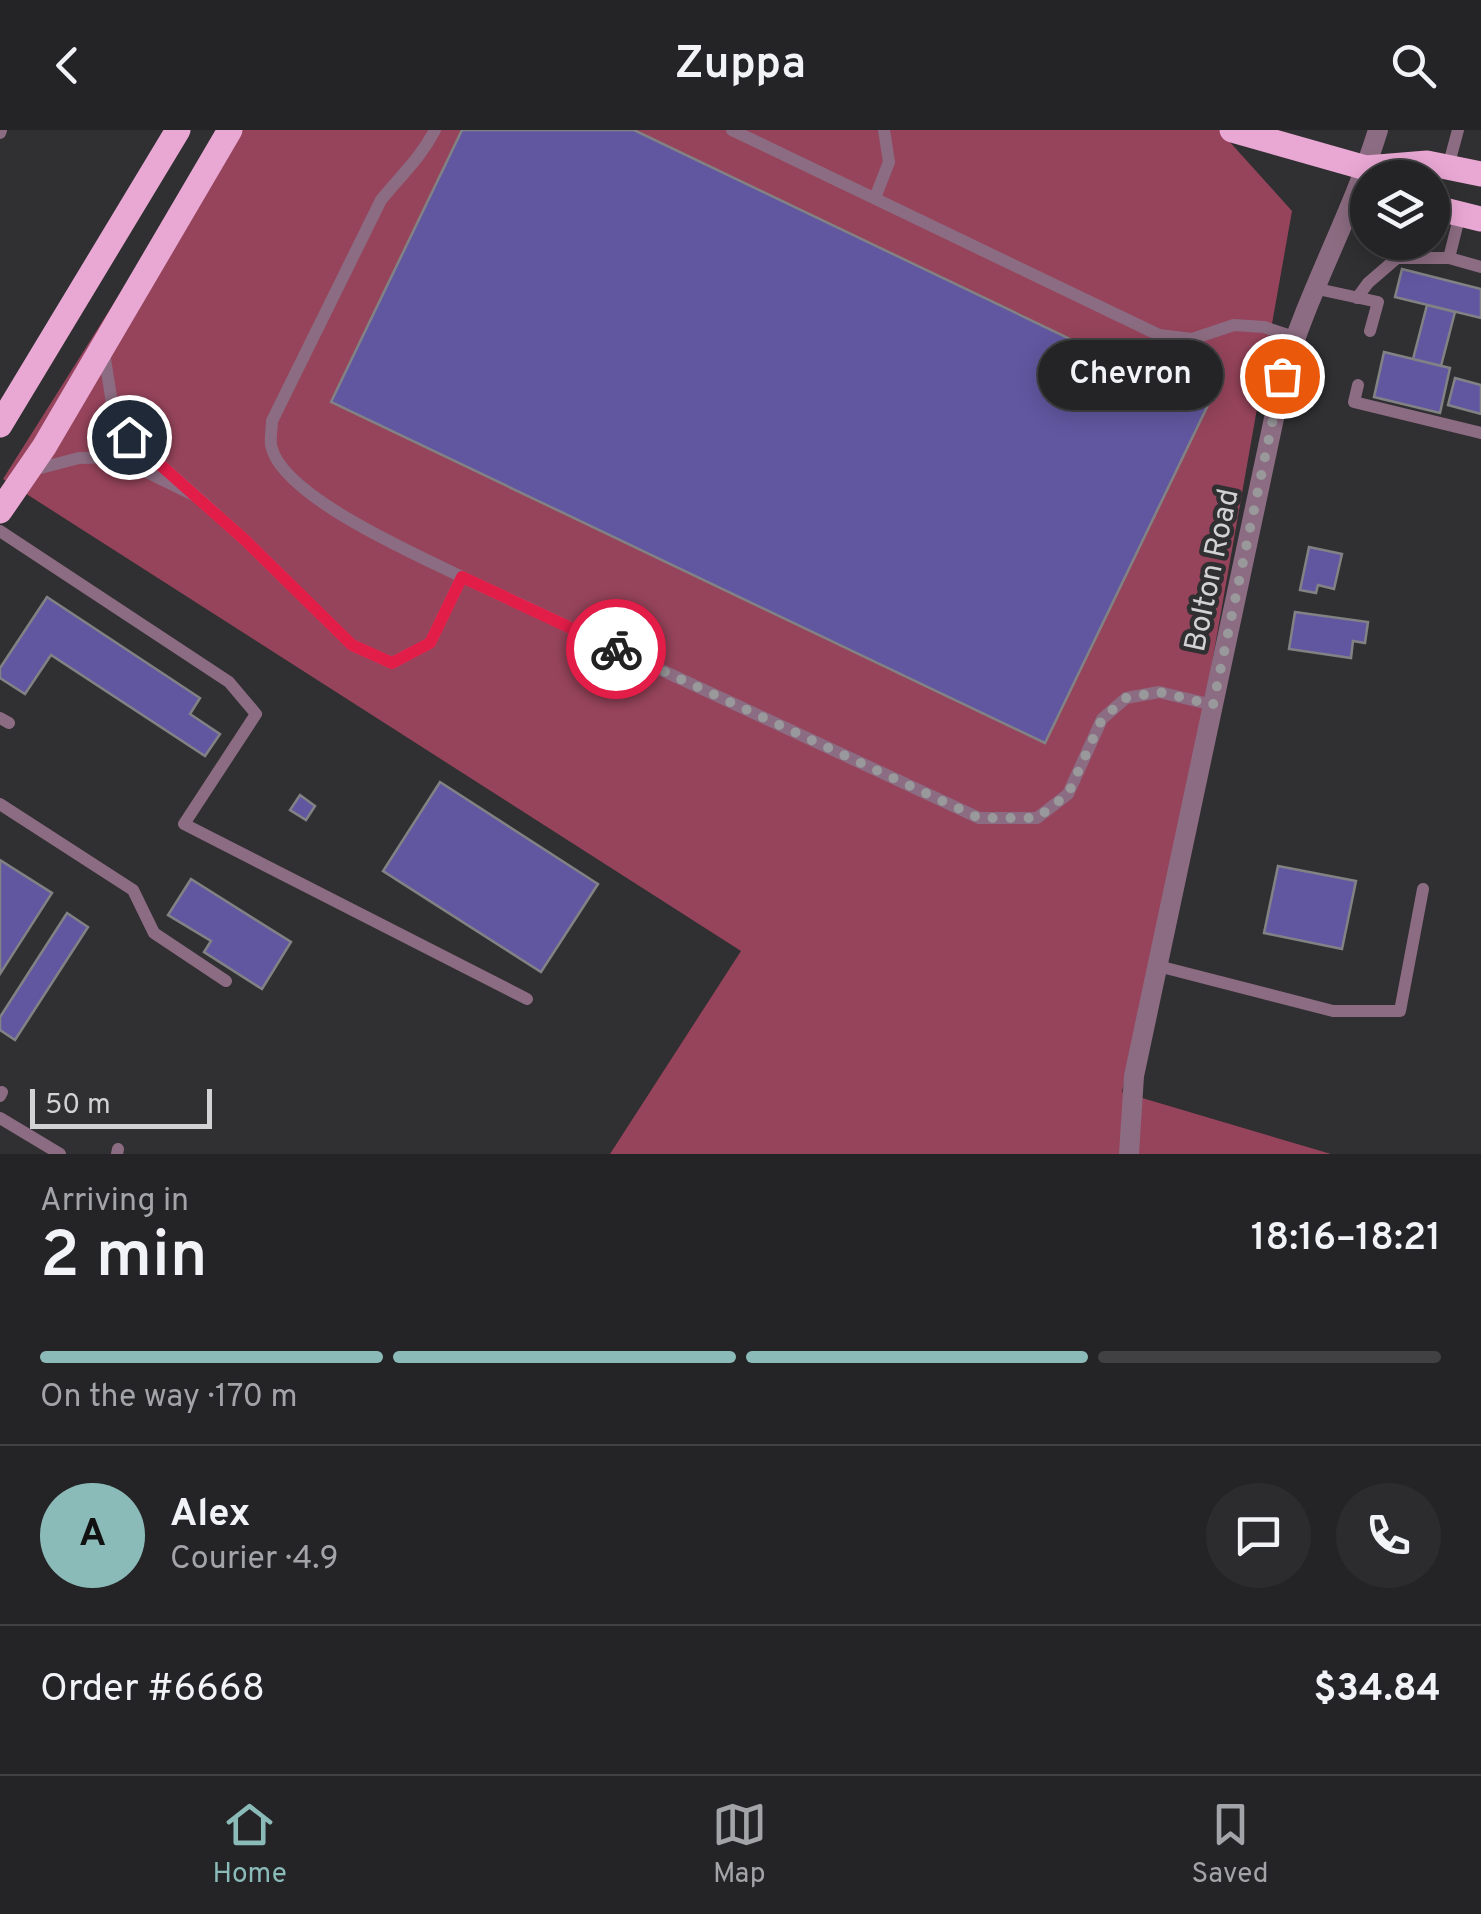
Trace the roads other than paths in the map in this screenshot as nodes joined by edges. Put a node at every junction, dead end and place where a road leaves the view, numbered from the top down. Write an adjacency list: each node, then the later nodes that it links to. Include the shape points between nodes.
1 (178, 130): 27 (main road)
2 (230, 130): 25 (main road)
3 (435, 130): 33 (lane, via 420,158 381,200 272,421 271,447 290,476 351,522)
4 (732, 130): 14 (lane)
5 (884, 130): 14 (lane, via 889,162)
6 (1232, 130): 11 (main road)
7 (1378, 130): 9 (street, Bolton Road)
8 (1458, 130): 10 (lane)
9 (1375, 160)
10 (1450, 160)
11 (1350, 166)
12 (1450, 167): 13 (main road)
13 (1481, 174)
14 (875, 198): 24 (lane, via 1159,335 1192,339 1234,324)
15 (1350, 215): 21 (street, Bolton Road)
16 (1471, 217): 17 (lane)
17 (1450, 256)
18 (1450, 258): 20 (lane)
19 (1395, 260): 22 (lane)
20 (1481, 268)
21 (1312, 288): 22 (lane); 24 (street, Bolton Road)
22 (1357, 298): 23 (lane, via 1378,302)
23 (1370, 331)
24 (1294, 338): 34 (street, Bolton Road)
25 (103, 346): 29 (main road); 30 (lane, via 112,404 129,437)
26 (1358, 385): 28 (lane, via 1354,402)
27 (0, 425)
28 (1481, 432)
29 (27, 472): 30 (lane, via 79,458 116,457); 31 (main road)
30 (196, 496): 33 (lane, via 352,645 392,663 430,643)
31 (0, 511)
32 (0, 531): 39 (lane, via 229,682 256,714 184,824)
33 (462, 577): 34 (lane, via 979,818 1037,818 1068,794 1102,719 1126,698 1159,692)
34 (1213, 705): 37 (street, Bolton Road)
35 (0, 804): 38 (lane, via 133,890 154,933)
36 (1423, 889): 37 (lane, via 1400,1011 1333,1012)
37 (1158, 966): 42 (street, Bolton Road, via 1134,1076)
38 (226, 982)
39 (528, 999)
40 (0, 1118): 41 (lane)
41 (60, 1154)
42 (1129, 1154)

